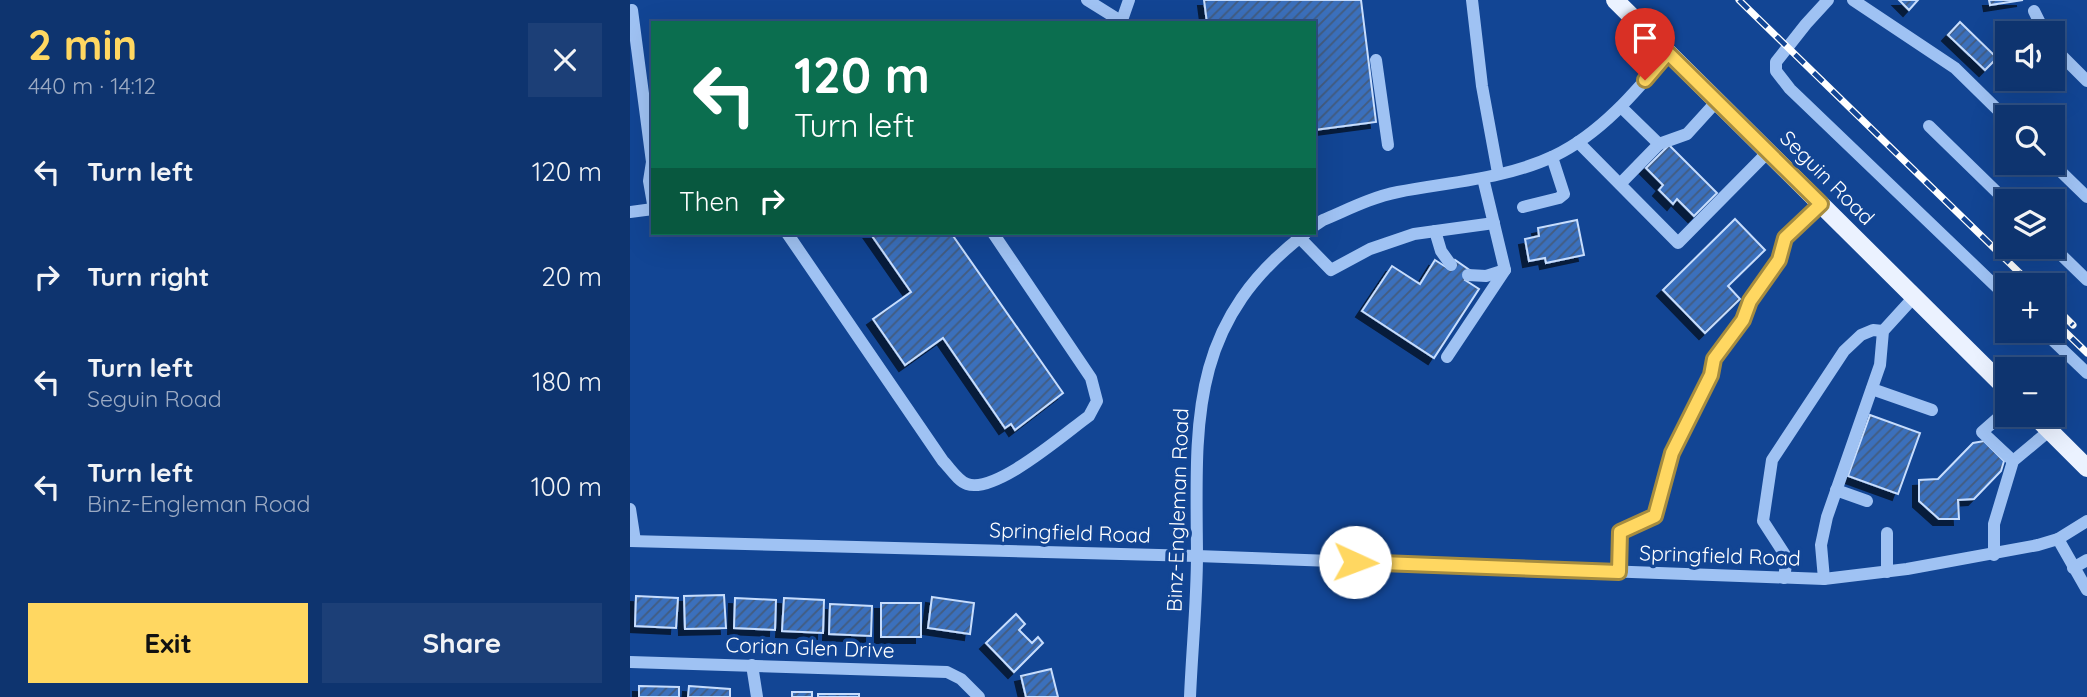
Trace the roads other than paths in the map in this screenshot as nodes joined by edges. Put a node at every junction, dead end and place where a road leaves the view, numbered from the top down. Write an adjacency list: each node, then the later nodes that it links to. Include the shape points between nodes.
1 (1087, 0): 9 (street)
2 (1129, 0): 9 (street)
3 (1472, 0): 26 (street)
4 (1615, 0): 11 (main road, Seguin Road)
5 (1828, 0): 49 (street, via 1776,62 1776,71)
6 (1853, 0): 17 (street, via 1955,68)
7 (632, 10): 23 (street)
8 (2034, 11): 10 (street)
9 (1123, 21)
10 (2039, 21)
11 (1668, 53): 15 (main road, Seguin Road); 16 (street)
12 (2065, 59): 14 (street)
13 (1376, 60): 21 (street)
14 (2087, 81)
15 (1717, 101): 20 (street, via 1687,134); 22 (main road, Seguin Road)
16 (1621, 107): 19 (street); 20 (street)
17 (1995, 107)
18 (1929, 125): 30 (street)
19 (1578, 142): 24 (street); 29 (street)
20 (1659, 144): 29 (street)
21 (1388, 145)
22 (1768, 152): 29 (street, via 1678,243); 33 (main road, Seguin Road)
23 (651, 155)
24 (1552, 157): 26 (street); 35 (street, via 1564,194)
25 (651, 169): 31 (street)
26 (1498, 173): 28 (street)
27 (2064, 175): 32 (street)
28 (1483, 178): 37 (street); 38 (street, via 1396,192)
29 (1620, 184)
30 (1995, 190)
31 (651, 193)
32 (2087, 197)
33 (1821, 204): 50 (main road, Seguin Road); 74 (street, via 1785,238 1779,260 1714,359 1711,375 1672,453 1655,516 1620,532)
34 (651, 207): 36 (street)
35 (1523, 207)
36 (630, 212)
37 (1494, 223): 39 (street); 46 (street)
38 (1316, 225)
39 (1435, 231): 43 (street, via 1370,249 1331,270); 45 (street)
40 (788, 235): 41 (street, via 943,461 964,483 981,486 1002,478 1089,416 1097,401 1091,378)
41 (994, 235)
42 (1299, 235): 71 (street, Binz-Engleman Road, via 1237,305 1206,373 1198,426)
43 (1301, 235)
44 (2065, 259): 48 (street)
45 (1451, 265)
46 (1506, 270): 47 (street); 53 (street)
47 (1468, 275)
48 (2087, 280)
49 (1995, 285)
50 (1914, 297): 51 (street); 55 (main road, Seguin Road)
51 (1883, 331): 56 (street); 76 (street, via 1861,335 1844,351 1772,460 1763,522 1787,558)
52 (2056, 343): 54 (street)
53 (1447, 357)
54 (2087, 373)
55 (1995, 377)
56 (1872, 389): 57 (street); 63 (street)
57 (1932, 410)
58 (1995, 421): 61 (street, via 1982,432)
59 (2046, 427): 60 (main road)
60 (2049, 430): 61 (street); 62 (main road)
61 (2013, 461): 70 (street, via 1994,524)
62 (2087, 468)
63 (1836, 490): 64 (street); 77 (street, via 1821,545)
64 (1867, 501)
65 (630, 509): 69 (street)
66 (2087, 521): 68 (street, Springfield Road)
67 (1887, 533): 75 (street)
68 (2058, 539): 70 (street, Springfield Road); 73 (street)
69 (632, 541): 71 (street, Springfield Road)
70 (1994, 555): 75 (street, Springfield Road)
71 (1197, 556): 74 (street, Springfield Road); 83 (street, Binz-Engleman Road)
72 (2087, 560): 73 (street)
73 (2073, 568): 78 (street)
74 (1619, 572): 76 (street, Springfield Road)
75 (1887, 572): 77 (street, Springfield Road)
76 (1784, 578): 77 (street, Springfield Road)
77 (1824, 579)
78 (2087, 590)
79 (630, 662): 80 (street, Corian Glen Drive)
80 (752, 665): 81 (street); 82 (street, Corian Glen Drive, via 947,672)
81 (757, 697)
82 (979, 697)
83 (1190, 697)

